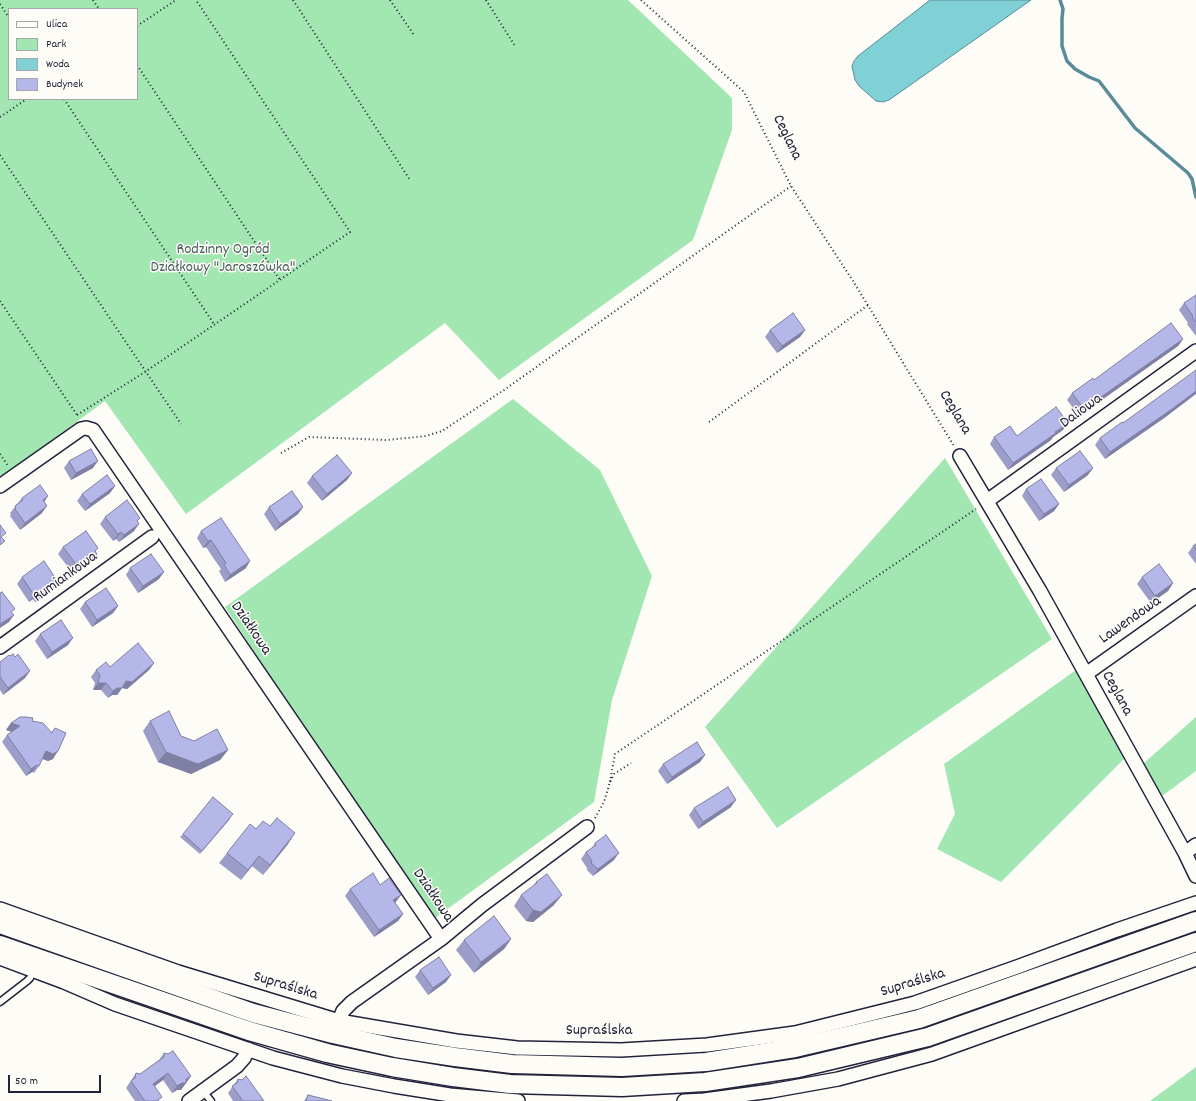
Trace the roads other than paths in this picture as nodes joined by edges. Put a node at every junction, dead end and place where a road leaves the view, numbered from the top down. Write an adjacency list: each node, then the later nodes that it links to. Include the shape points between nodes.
1 (1196, 351): 4 (street, Daliowa)
2 (960, 456): 4 (street, Ceglana)
3 (0, 486): 17 (street, Działkowa, via 81,429 93,430)
4 (987, 501): 8 (street, Ceglana)
5 (152, 537): 7 (street, Rumiankowa)
6 (1196, 596): 8 (street, Lawendowa)
7 (0, 647)
8 (1086, 674): 11 (street, Ceglana)
9 (587, 827): 17 (street, Działkowa, via 482,905)
10 (1196, 845): 11 (street)
11 (1184, 853): 12 (street, Ceglana)
12 (1196, 876)
13 (1196, 903): 24 (street, Supraślska, via 915,1003 795,1033 714,1044 621,1050 517,1048 456,1042)
14 (0, 909): 24 (street, Supraślska, via 178,972)
15 (1196, 921): 16 (main road, via 919,1018 795,1048 714,1061 622,1067 512,1064 396,1048 332,1034 253,1013)
16 (0, 924)
17 (441, 940): 24 (street, Działkowa, via 352,1002 343,1011)
18 (1196, 942): 19 (main road, via 928,1037 798,1068 705,1082 622,1087 510,1084 392,1067 327,1053 248,1031)
19 (0, 945)
20 (0, 958): 22 (street)
21 (1196, 959): 27 (street, via 932,1054)
22 (34, 970): 23 (lane, via 27,981); 25 (street, via 115,1004)
23 (0, 1002)
24 (339, 1021)
25 (248, 1049): 26 (street, via 244,1058); 29 (street, via 342,1076 450,1095)
26 (207, 1096): 28 (street)
27 (770, 1096): 30 (street)
28 (189, 1101)
29 (518, 1101)
30 (684, 1101)

